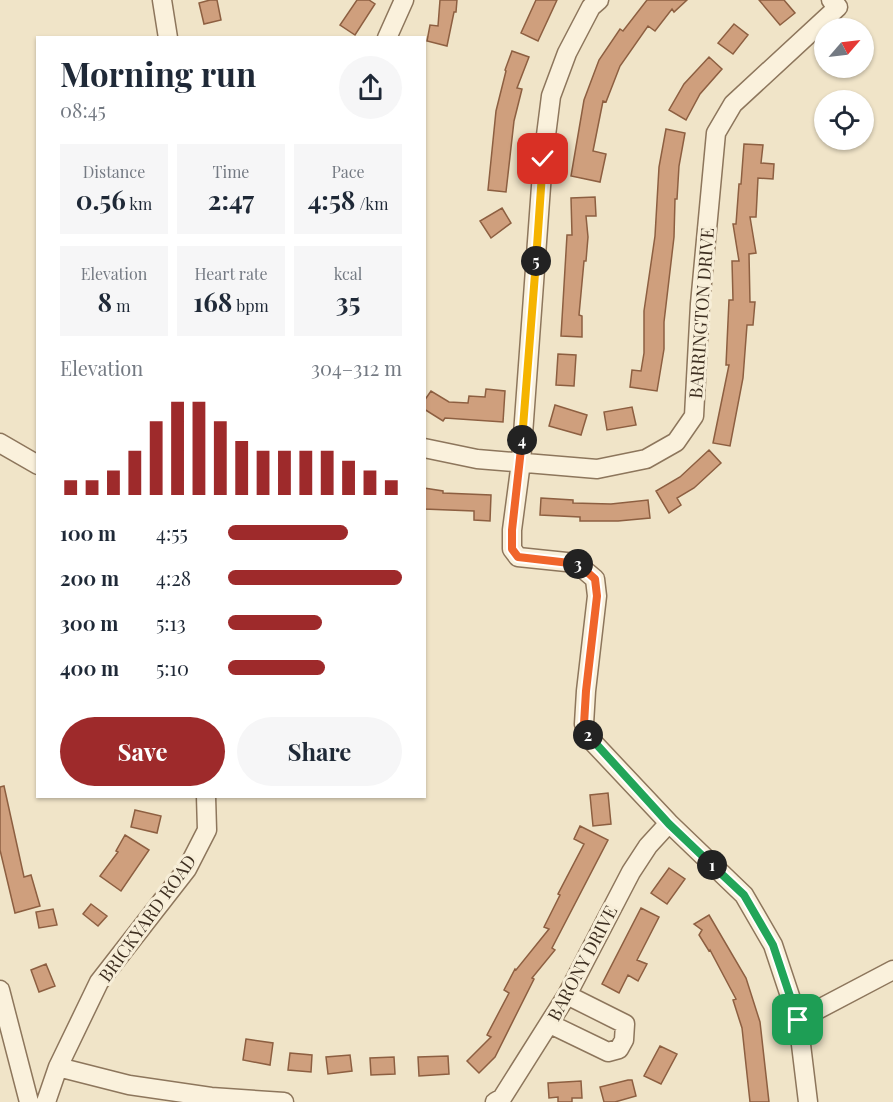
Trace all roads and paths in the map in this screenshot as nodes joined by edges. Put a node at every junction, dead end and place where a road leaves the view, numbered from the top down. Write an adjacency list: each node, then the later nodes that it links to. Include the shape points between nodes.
1 (162, 0): 5 (street)
2 (404, 0): 6 (street)
3 (598, 0): 9 (street, via 567,53 551,96)
4 (835, 4): 9 (street, BARRINGTON DRIVE, via 733,104 716,133 699,304 694,416 676,442 646,459 597,469)
5 (168, 36)
6 (388, 36)
7 (0, 443): 10 (street)
8 (426, 448): 9 (street, BARRINGTON DRIVE, via 477,459)
9 (521, 462): 12 (street, via 512,549 518,557 576,563 595,579 597,596 584,724 589,738)
10 (36, 464)
11 (206, 798): 19 (street, BRICKYARD ROAD, via 207,830 187,869 99,982)
12 (669, 824): 15 (street, BARONY DRIVE, via 631,872); 17 (street, via 744,895 773,945)
13 (893, 970): 17 (street)
14 (0, 990): 16 (street)
15 (567, 995): 18 (street, BARONY DRIVE); 18 (street, via 625,1024 619,1049 608,1052)
16 (2, 1012): 21 (street)
17 (798, 1020): 25 (street)
18 (550, 1024): 24 (street, BARONY DRIVE, via 502,1098)
19 (58, 1067): 20 (street, via 129,1085); 22 (street, BRICKYARD ROAD)
20 (211, 1099): 23 (street)
21 (29, 1102)
22 (46, 1102)
23 (284, 1102)
24 (495, 1102)
25 (808, 1102)

